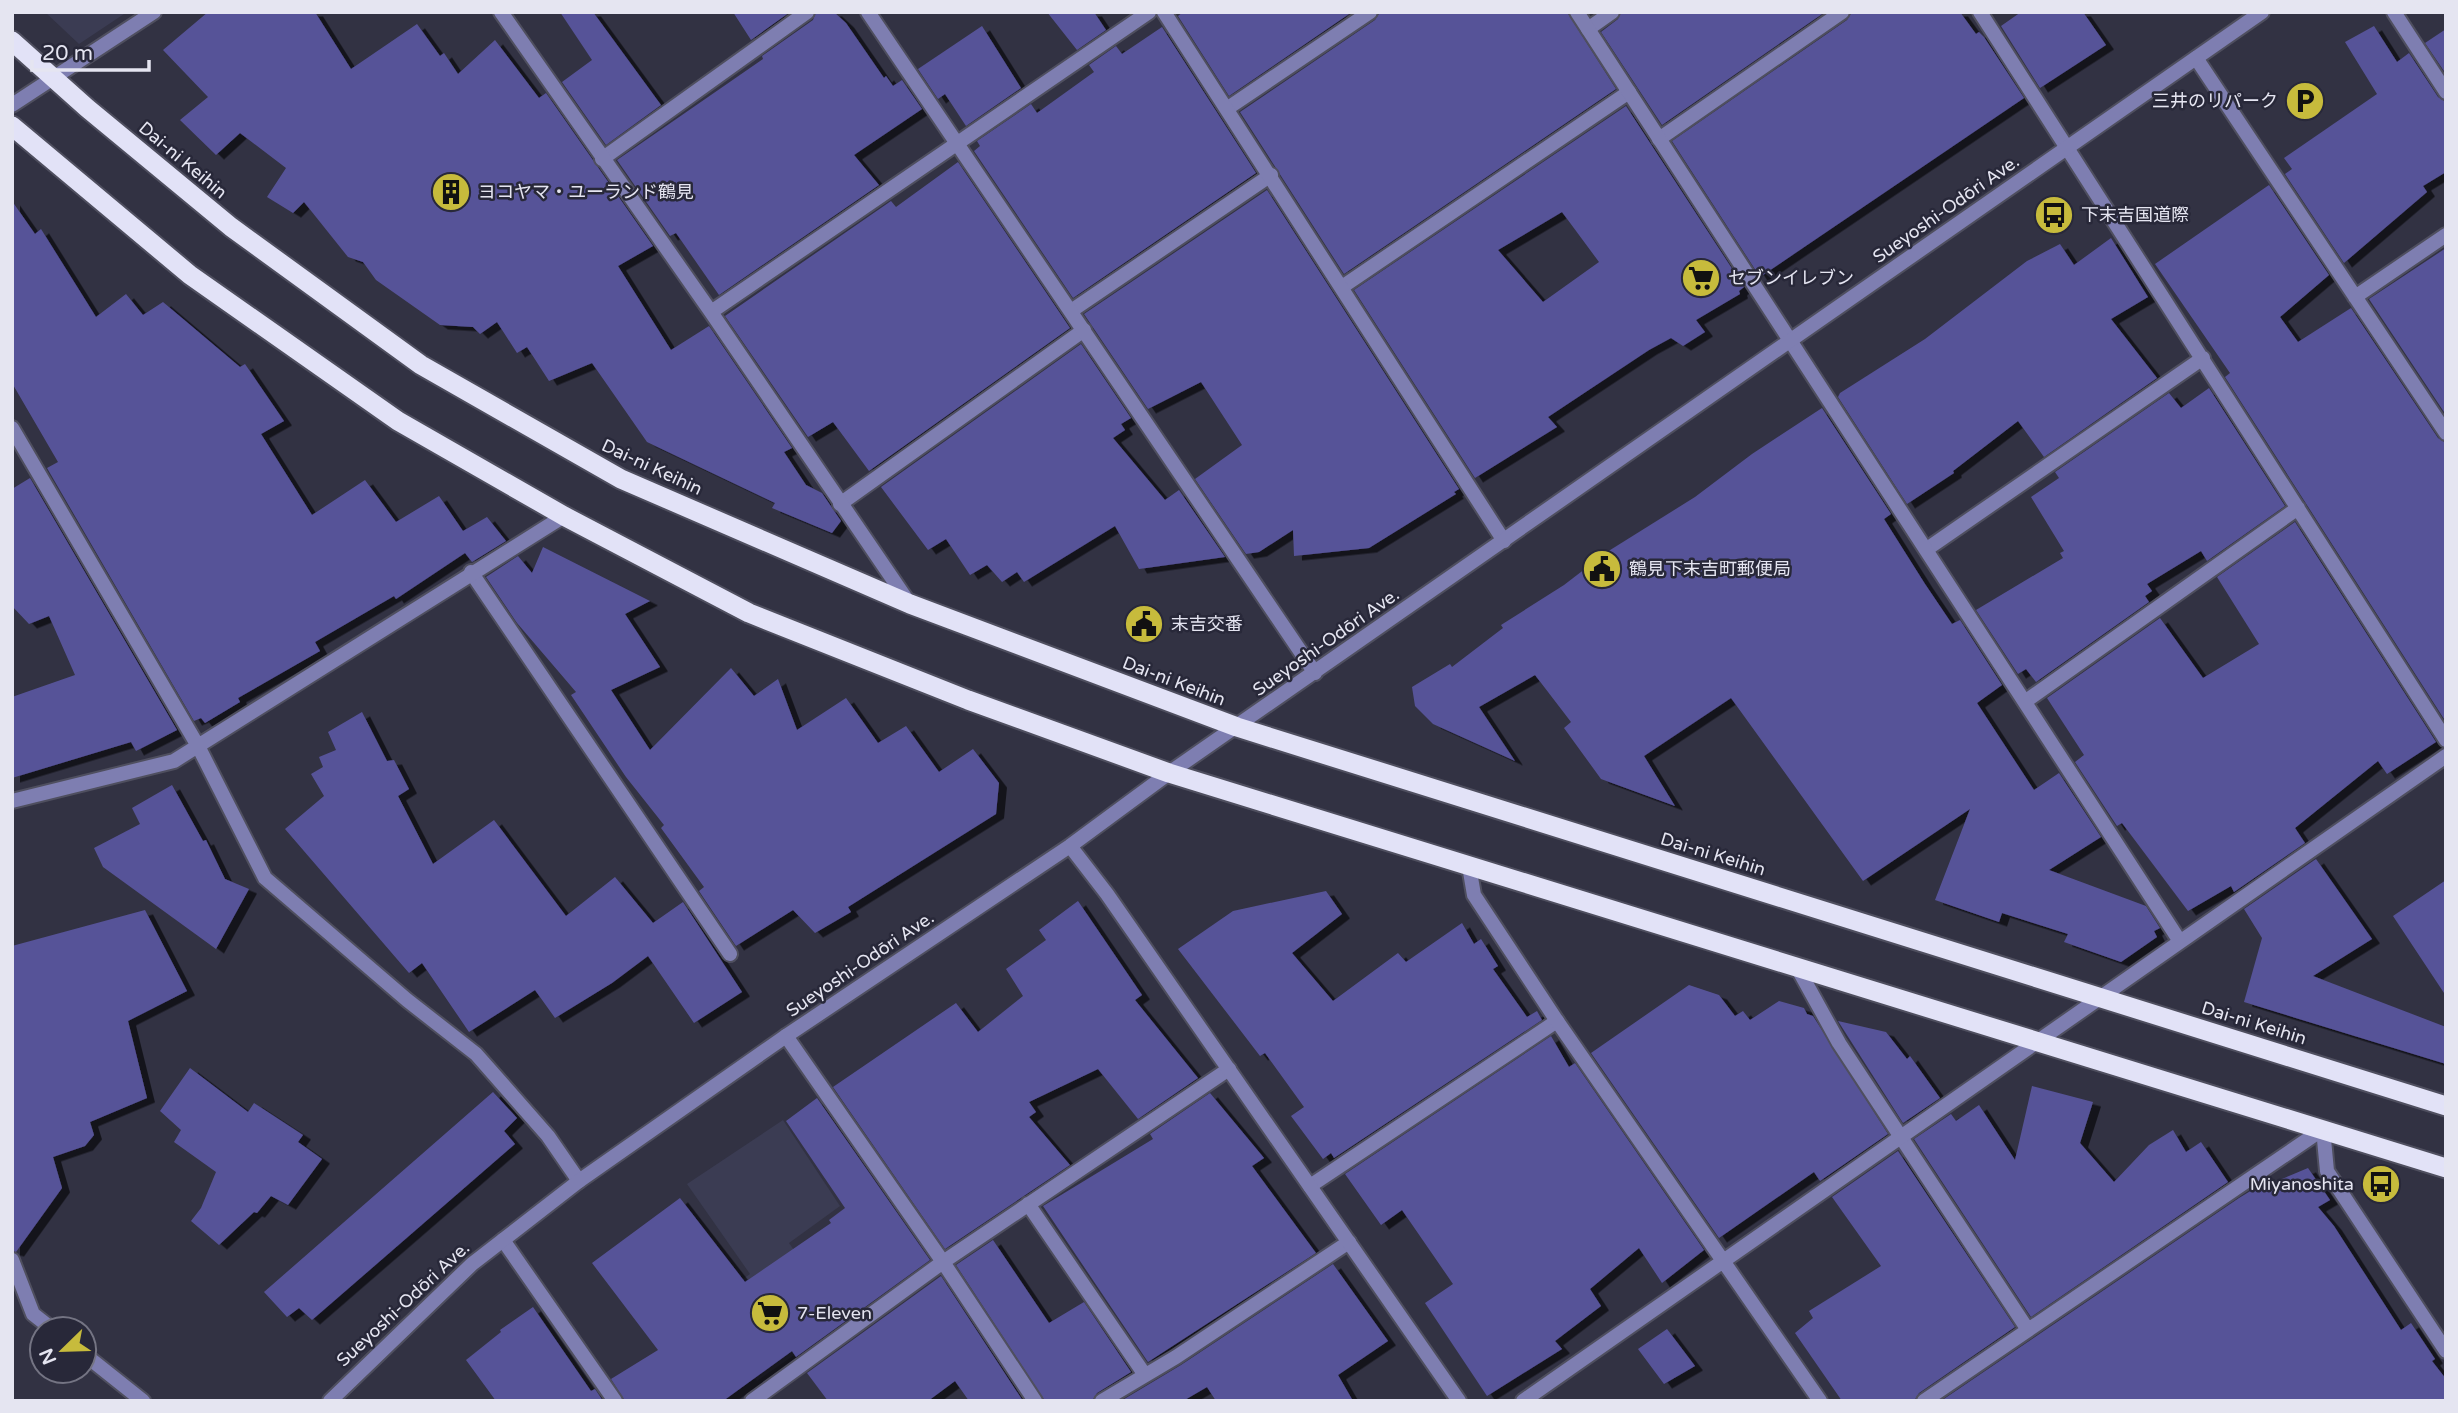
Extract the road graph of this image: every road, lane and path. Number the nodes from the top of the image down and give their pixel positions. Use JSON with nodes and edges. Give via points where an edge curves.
{"nodes":[{"id":1,"x":154,"y":12,"type":"edge"},
{"id":2,"x":501,"y":12,"type":"edge"},
{"id":3,"x":807,"y":12,"type":"edge"},
{"id":4,"x":868,"y":12,"type":"edge"},
{"id":5,"x":1149,"y":12,"type":"edge"},
{"id":6,"x":1164,"y":12,"type":"edge"},
{"id":7,"x":1370,"y":12,"type":"edge"},
{"id":8,"x":1577,"y":12,"type":"edge"},
{"id":9,"x":1612,"y":12,"type":"edge"},
{"id":10,"x":1842,"y":12,"type":"edge"},
{"id":11,"x":1980,"y":12,"type":"edge"},
{"id":12,"x":2262,"y":12,"type":"edge"},
{"id":13,"x":2394,"y":12,"type":"edge"},
{"id":14,"x":1588,"y":29,"type":"junction"},
{"id":15,"x":12,"y":41,"type":"edge"},
{"id":16,"x":2196,"y":58,"type":"junction"},
{"id":17,"x":54,"y":80,"type":"junction"},
{"id":18,"x":1629,"y":92,"type":"junction"},
{"id":19,"x":2446,"y":92,"type":"edge"},
{"id":20,"x":12,"y":105,"type":"edge"},
{"id":21,"x":1228,"y":108,"type":"junction"},
{"id":22,"x":12,"y":126,"type":"edge"},
{"id":23,"x":1659,"y":139,"type":"junction"},
{"id":24,"x":958,"y":143,"type":"junction"},
{"id":25,"x":2068,"y":147,"type":"junction"},
{"id":26,"x":602,"y":159,"type":"junction"},
{"id":27,"x":1271,"y":175,"type":"junction"},
{"id":28,"x":2446,"y":235,"type":"edge"},
{"id":29,"x":1342,"y":287,"type":"junction"},
{"id":30,"x":2355,"y":297,"type":"junction"},
{"id":31,"x":1071,"y":311,"type":"junction"},
{"id":32,"x":712,"y":312,"type":"junction"},
{"id":33,"x":1084,"y":330,"type":"junction"},
{"id":34,"x":1791,"y":341,"type":"junction"},
{"id":35,"x":2203,"y":358,"type":"junction"},
{"id":36,"x":12,"y":428,"type":"edge"},
{"id":37,"x":2446,"y":433,"type":"edge"},
{"id":38,"x":840,"y":504,"type":"junction"},
{"id":39,"x":2298,"y":508,"type":"junction"},
{"id":40,"x":564,"y":516,"type":"junction"},
{"id":41,"x":1504,"y":541,"type":"junction"},
{"id":42,"x":1927,"y":549,"type":"junction"},
{"id":43,"x":471,"y":572,"type":"junction"},
{"id":44,"x":910,"y":604,"type":"junction"},
{"id":45,"x":1315,"y":673,"type":"junction"},
{"id":46,"x":2026,"y":701,"type":"junction"},
{"id":47,"x":1237,"y":727,"type":"junction"},
{"id":48,"x":2446,"y":740,"type":"edge"},
{"id":49,"x":198,"y":746,"type":"junction"},
{"id":50,"x":2446,"y":755,"type":"edge"},
{"id":51,"x":1169,"y":773,"type":"junction"},
{"id":52,"x":12,"y":801,"type":"edge"},
{"id":53,"x":1070,"y":846,"type":"junction"},
{"id":54,"x":1469,"y":866,"type":"junction"},
{"id":55,"x":2179,"y":940,"type":"junction"},
{"id":56,"x":730,"y":954,"type":"dead end"},
{"id":57,"x":1797,"y":967,"type":"junction"},
{"id":58,"x":2103,"y":998,"type":"junction"},
{"id":59,"x":1557,"y":1021,"type":"junction"},
{"id":60,"x":786,"y":1036,"type":"junction"},
{"id":61,"x":2038,"y":1043,"type":"junction"},
{"id":62,"x":1229,"y":1069,"type":"junction"},
{"id":63,"x":2446,"y":1106,"type":"edge"},
{"id":64,"x":2323,"y":1129,"type":"junction"},
{"id":65,"x":1902,"y":1136,"type":"junction"},
{"id":66,"x":2446,"y":1168,"type":"edge"},
{"id":67,"x":579,"y":1181,"type":"junction"},
{"id":68,"x":1310,"y":1186,"type":"junction"},
{"id":69,"x":1028,"y":1204,"type":"junction"},
{"id":70,"x":503,"y":1240,"type":"junction"},
{"id":71,"x":1349,"y":1242,"type":"junction"},
{"id":72,"x":1721,"y":1260,"type":"junction"},
{"id":73,"x":12,"y":1261,"type":"edge"},
{"id":74,"x":943,"y":1262,"type":"junction"},
{"id":75,"x":34,"y":1315,"type":"edge"},
{"id":76,"x":2028,"y":1330,"type":"junction"},
{"id":77,"x":2446,"y":1351,"type":"edge"},
{"id":78,"x":98,"y":1365,"type":"edge"},
{"id":79,"x":1144,"y":1375,"type":"junction"},
{"id":80,"x":143,"y":1401,"type":"edge"},
{"id":81,"x":330,"y":1401,"type":"edge"},
{"id":82,"x":615,"y":1401,"type":"edge"},
{"id":83,"x":752,"y":1401,"type":"edge"},
{"id":84,"x":1035,"y":1401,"type":"edge"},
{"id":85,"x":1102,"y":1401,"type":"edge"},
{"id":86,"x":1459,"y":1401,"type":"edge"},
{"id":87,"x":1523,"y":1401,"type":"edge"},
{"id":88,"x":1820,"y":1401,"type":"edge"},
{"id":89,"x":1924,"y":1401,"type":"edge"}],
"edges":[{"from":1,"to":17,"type":"street"},
{"from":2,"to":26,"type":"street"},
{"from":3,"to":26,"type":"street"},
{"from":4,"to":24,"type":"street"},
{"from":5,"to":24,"type":"street"},
{"from":6,"to":21,"type":"street"},
{"from":7,"to":21,"type":"street"},
{"from":8,"to":14,"type":"street"},
{"from":9,"to":14,"type":"street"},
{"from":10,"to":23,"type":"street"},
{"from":11,"to":25,"type":"street"},
{"from":12,"to":16,"type":"street","name":"Sueyoshi-Odōri Ave."},
{"from":13,"to":19,"type":"street"},
{"from":14,"to":18,"type":"street"},
{"from":15,"to":17,"type":"highway","name":"Dai-ni Keihin"},
{"from":16,"to":25,"type":"street","name":"Sueyoshi-Odōri Ave."},
{"from":16,"to":30,"type":"street"},
{"from":17,"to":20,"type":"street"},
{"from":17,"to":44,"type":"highway","name":"Dai-ni Keihin","via":[[231,227],[421,365],[621,479]]},
{"from":18,"to":23,"type":"street"},
{"from":18,"to":29,"type":"street"},
{"from":21,"to":27,"type":"street"},
{"from":22,"to":40,"type":"highway","via":[[190,275],[398,421]]},
{"from":23,"to":34,"type":"street"},
{"from":24,"to":31,"type":"street"},
{"from":24,"to":32,"type":"street"},
{"from":25,"to":34,"type":"street","name":"Sueyoshi-Odōri Ave."},
{"from":25,"to":35,"type":"street"},
{"from":26,"to":32,"type":"street"},
{"from":27,"to":29,"type":"street"},
{"from":27,"to":31,"type":"street"},
{"from":28,"to":30,"type":"street"},
{"from":29,"to":41,"type":"street"},
{"from":30,"to":37,"type":"street"},
{"from":31,"to":33,"type":"street"},
{"from":32,"to":38,"type":"street"},
{"from":33,"to":38,"type":"street"},
{"from":33,"to":45,"type":"street"},
{"from":34,"to":41,"type":"street","name":"Sueyoshi-Odōri Ave."},
{"from":34,"to":42,"type":"street"},
{"from":35,"to":39,"type":"street"},
{"from":35,"to":42,"type":"street"},
{"from":36,"to":49,"type":"street"},
{"from":38,"to":44,"type":"street"},
{"from":39,"to":46,"type":"street"},
{"from":39,"to":48,"type":"street"},
{"from":40,"to":43,"type":"street"},
{"from":40,"to":51,"type":"highway","via":[[749,613]]},
{"from":41,"to":45,"type":"street","name":"Sueyoshi-Odōri Ave."},
{"from":42,"to":46,"type":"street"},
{"from":43,"to":49,"type":"street"},
{"from":43,"to":56,"type":"street"},
{"from":44,"to":47,"type":"highway","name":"Dai-ni Keihin"},
{"from":45,"to":47,"type":"street","name":"Sueyoshi-Odōri Ave."},
{"from":46,"to":55,"type":"street"},
{"from":47,"to":51,"type":"street","name":"Sueyoshi-Odōri Ave."},
{"from":47,"to":58,"type":"highway","name":"Dai-ni Keihin"},
{"from":49,"to":52,"type":"street","via":[[174,761]]},
{"from":49,"to":67,"type":"street","via":[[265,878],[476,1054],[548,1136]]},
{"from":50,"to":55,"type":"street"},
{"from":51,"to":53,"type":"street","name":"Sueyoshi-Odōri Ave."},
{"from":51,"to":54,"type":"highway"},
{"from":53,"to":60,"type":"street","name":"Sueyoshi-Odōri Ave."},
{"from":53,"to":62,"type":"street"},
{"from":54,"to":57,"type":"highway"},
{"from":54,"to":59,"type":"street","via":[[1474,895]]},
{"from":55,"to":58,"type":"street"},
{"from":57,"to":61,"type":"highway"},
{"from":57,"to":65,"type":"street","via":[[1839,1043]]},
{"from":58,"to":61,"type":"street"},
{"from":58,"to":63,"type":"highway","name":"Dai-ni Keihin"},
{"from":59,"to":68,"type":"street"},
{"from":59,"to":72,"type":"street"},
{"from":60,"to":67,"type":"street","name":"Sueyoshi-Odōri Ave."},
{"from":60,"to":74,"type":"street"},
{"from":61,"to":64,"type":"highway"},
{"from":61,"to":65,"type":"street"},
{"from":62,"to":68,"type":"street"},
{"from":62,"to":69,"type":"street"},
{"from":64,"to":66,"type":"highway"},
{"from":64,"to":76,"type":"street"},
{"from":64,"to":77,"type":"street","via":[[2327,1171]]},
{"from":65,"to":72,"type":"street"},
{"from":65,"to":76,"type":"street"},
{"from":67,"to":70,"type":"street","name":"Sueyoshi-Odōri Ave."},
{"from":68,"to":71,"type":"street"},
{"from":69,"to":74,"type":"street"},
{"from":69,"to":79,"type":"street"},
{"from":70,"to":81,"type":"street","name":"Sueyoshi-Odōri Ave.","via":[[472,1264]]},
{"from":70,"to":82,"type":"street"},
{"from":71,"to":79,"type":"street"},
{"from":71,"to":86,"type":"street"},
{"from":72,"to":87,"type":"street"},
{"from":72,"to":88,"type":"street"},
{"from":73,"to":75,"type":"street"},
{"from":74,"to":83,"type":"street"},
{"from":74,"to":84,"type":"street"},
{"from":76,"to":89,"type":"street"},
{"from":78,"to":80,"type":"street"},
{"from":79,"to":85,"type":"street"}]}
